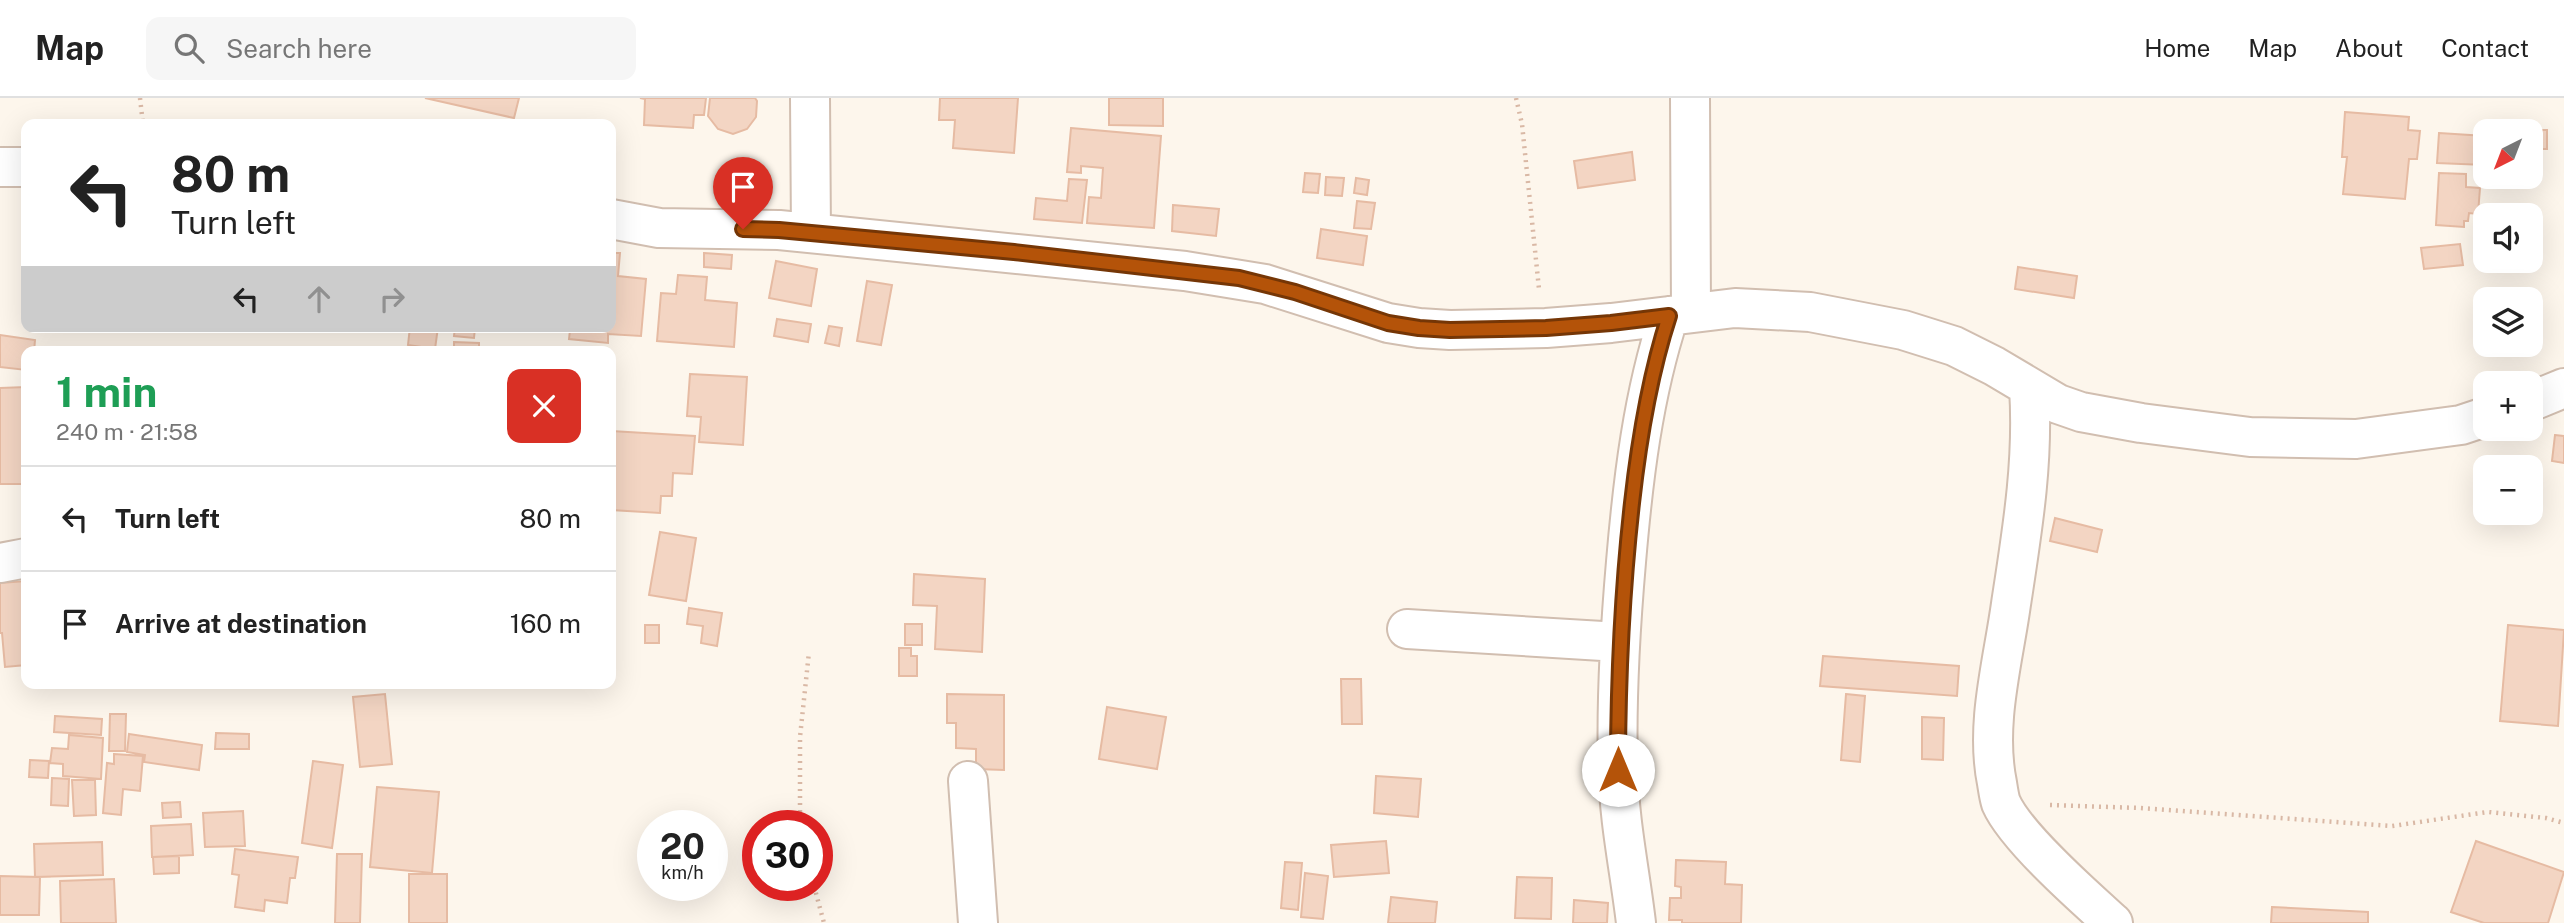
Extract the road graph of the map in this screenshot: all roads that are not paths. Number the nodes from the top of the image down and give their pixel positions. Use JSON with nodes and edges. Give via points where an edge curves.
{"nodes":[{"id":1,"x":810,"y":98,"type":"edge"},
{"id":2,"x":1690,"y":98,"type":"edge"},
{"id":3,"x":0,"y":167,"type":"edge"},
{"id":4,"x":21,"y":167,"type":"edge"},
{"id":5,"x":616,"y":220,"type":"edge"},
{"id":6,"x":811,"y":233,"type":"junction"},
{"id":7,"x":1680,"y":314,"type":"junction"},
{"id":8,"x":2029,"y":388,"type":"junction"},
{"id":9,"x":2564,"y":388,"type":"edge"},
{"id":10,"x":2543,"y":397,"type":"edge"},
{"id":11,"x":2473,"y":421,"type":"edge"},
{"id":12,"x":21,"y":559,"type":"edge"},
{"id":13,"x":0,"y":563,"type":"edge"},
{"id":14,"x":1407,"y":629,"type":"dead end"},
{"id":15,"x":1619,"y":642,"type":"junction"},
{"id":16,"x":968,"y":781,"type":"dead end"},
{"id":17,"x":978,"y":923,"type":"edge"},
{"id":18,"x":1636,"y":923,"type":"edge"},
{"id":19,"x":2113,"y":923,"type":"edge"}],
"edges":[{"from":1,"to":6,"type":"street"},
{"from":2,"to":7,"type":"street"},
{"from":3,"to":4,"type":"street"},
{"from":5,"to":6,"type":"street","via":[[659,228]]},
{"from":6,"to":7,"type":"street","via":[[1239,278],[1419,328],[1546,328]]},
{"from":7,"to":8,"type":"street","via":[[1735,308],[1810,312],[1903,330],[1954,346]]},
{"from":7,"to":15,"type":"street","via":[[1654,364],[1629,532]]},
{"from":8,"to":11,"type":"street","via":[[2081,412],[2250,437],[2356,439]]},
{"from":8,"to":19,"type":"street","via":[[2032,433],[2025,510],[1995,704],[1993,762],[2001,803],[2016,825]]},
{"from":9,"to":10,"type":"street"},
{"from":12,"to":13,"type":"street"},
{"from":14,"to":15,"type":"street"},
{"from":15,"to":18,"type":"street","via":[[1618,770]]},
{"from":16,"to":17,"type":"street"}]}
